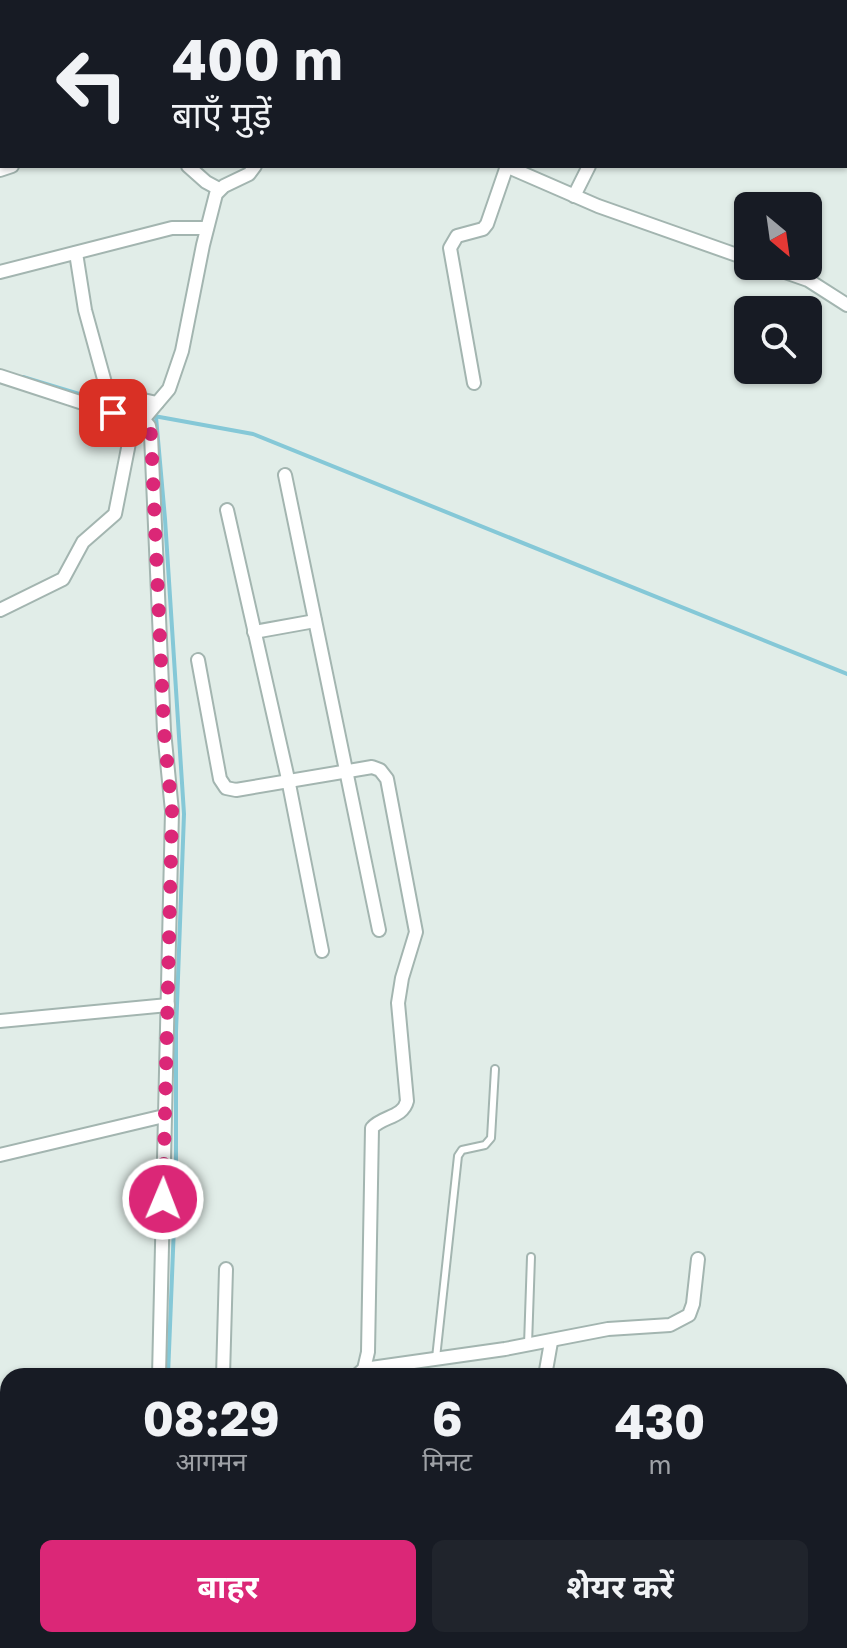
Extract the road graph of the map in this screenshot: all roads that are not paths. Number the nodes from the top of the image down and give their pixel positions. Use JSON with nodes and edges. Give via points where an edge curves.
{"nodes":[{"id":1,"x":190,"y":168,"type":"edge"},
{"id":2,"x":253,"y":168,"type":"edge"},
{"id":3,"x":505,"y":168,"type":"edge"},
{"id":4,"x":510,"y":168,"type":"edge"},
{"id":5,"x":540,"y":168,"type":"edge"},
{"id":6,"x":588,"y":168,"type":"edge"},
{"id":7,"x":533,"y":178,"type":"junction"},
{"id":8,"x":219,"y":189,"type":"junction"},
{"id":9,"x":574,"y":196,"type":"junction"},
{"id":10,"x":207,"y":228,"type":"junction"},
{"id":11,"x":76,"y":253,"type":"junction"},
{"id":12,"x":734,"y":254,"type":"edge"},
{"id":13,"x":0,"y":272,"type":"edge"},
{"id":14,"x":808,"y":280,"type":"edge"},
{"id":15,"x":847,"y":305,"type":"edge"},
{"id":16,"x":0,"y":376,"type":"edge"},
{"id":17,"x":474,"y":383,"type":"dead end"},
{"id":18,"x":147,"y":414,"type":"junction"},
{"id":19,"x":285,"y":475,"type":"dead end"},
{"id":20,"x":227,"y":510,"type":"dead end"},
{"id":21,"x":0,"y":610,"type":"edge"},
{"id":22,"x":315,"y":621,"type":"junction"},
{"id":23,"x":254,"y":632,"type":"junction"},
{"id":24,"x":198,"y":660,"type":"dead end"},
{"id":25,"x":346,"y":770,"type":"junction"},
{"id":26,"x":288,"y":779,"type":"junction"},
{"id":27,"x":379,"y":930,"type":"dead end"},
{"id":28,"x":322,"y":951,"type":"dead end"},
{"id":29,"x":168,"y":1005,"type":"junction"},
{"id":30,"x":0,"y":1021,"type":"edge"},
{"id":31,"x":495,"y":1069,"type":"dead end"},
{"id":32,"x":164,"y":1116,"type":"junction"},
{"id":33,"x":0,"y":1155,"type":"edge"},
{"id":34,"x":531,"y":1257,"type":"dead end"},
{"id":35,"x":698,"y":1259,"type":"dead end"},
{"id":36,"x":226,"y":1269,"type":"dead end"},
{"id":37,"x":551,"y":1342,"type":"junction"},
{"id":38,"x":528,"y":1345,"type":"junction"},
{"id":39,"x":436,"y":1359,"type":"junction"},
{"id":40,"x":159,"y":1368,"type":"edge"},
{"id":41,"x":223,"y":1368,"type":"edge"},
{"id":42,"x":362,"y":1368,"type":"edge"},
{"id":43,"x":387,"y":1368,"type":"edge"},
{"id":44,"x":546,"y":1368,"type":"edge"}],
"edges":[{"from":1,"to":8,"type":"street"},
{"from":2,"to":8,"type":"street"},
{"from":3,"to":17,"type":"street","via":[[487,224],[457,236],[450,248]]},
{"from":4,"to":7,"type":"street"},
{"from":5,"to":7,"type":"street"},
{"from":6,"to":9,"type":"street"},
{"from":7,"to":9,"type":"street"},
{"from":8,"to":10,"type":"street"},
{"from":9,"to":12,"type":"street"},
{"from":10,"to":11,"type":"street","via":[[172,228]]},
{"from":10,"to":18,"type":"street","via":[[182,351],[169,389]]},
{"from":11,"to":13,"type":"street"},
{"from":11,"to":18,"type":"street","via":[[107,390]]},
{"from":14,"to":15,"type":"street"},
{"from":16,"to":18,"type":"street"},
{"from":18,"to":21,"type":"street","via":[[129,443],[113,518],[83,542],[63,579]]},
{"from":18,"to":29,"type":"street","via":[[172,811]]},
{"from":19,"to":22,"type":"street"},
{"from":20,"to":23,"type":"street"},
{"from":22,"to":23,"type":"street"},
{"from":22,"to":25,"type":"street"},
{"from":23,"to":26,"type":"street"},
{"from":24,"to":26,"type":"street","via":[[223,785],[236,790]]},
{"from":25,"to":26,"type":"street"},
{"from":25,"to":27,"type":"street"},
{"from":25,"to":42,"type":"street","via":[[372,767],[387,779],[416,932],[398,1003],[406,1107],[374,1125],[371,1134],[368,1352]]},
{"from":26,"to":28,"type":"street"},
{"from":29,"to":30,"type":"street"},
{"from":29,"to":32,"type":"street"},
{"from":31,"to":39,"type":"lane","via":[[491,1138],[458,1156]]},
{"from":32,"to":33,"type":"street"},
{"from":32,"to":40,"type":"street"},
{"from":34,"to":38,"type":"lane"},
{"from":35,"to":37,"type":"street","via":[[693,1304],[684,1319]]},
{"from":36,"to":41,"type":"street"},
{"from":37,"to":38,"type":"street"},
{"from":37,"to":44,"type":"street"},
{"from":38,"to":39,"type":"street"},
{"from":39,"to":43,"type":"street"}]}
